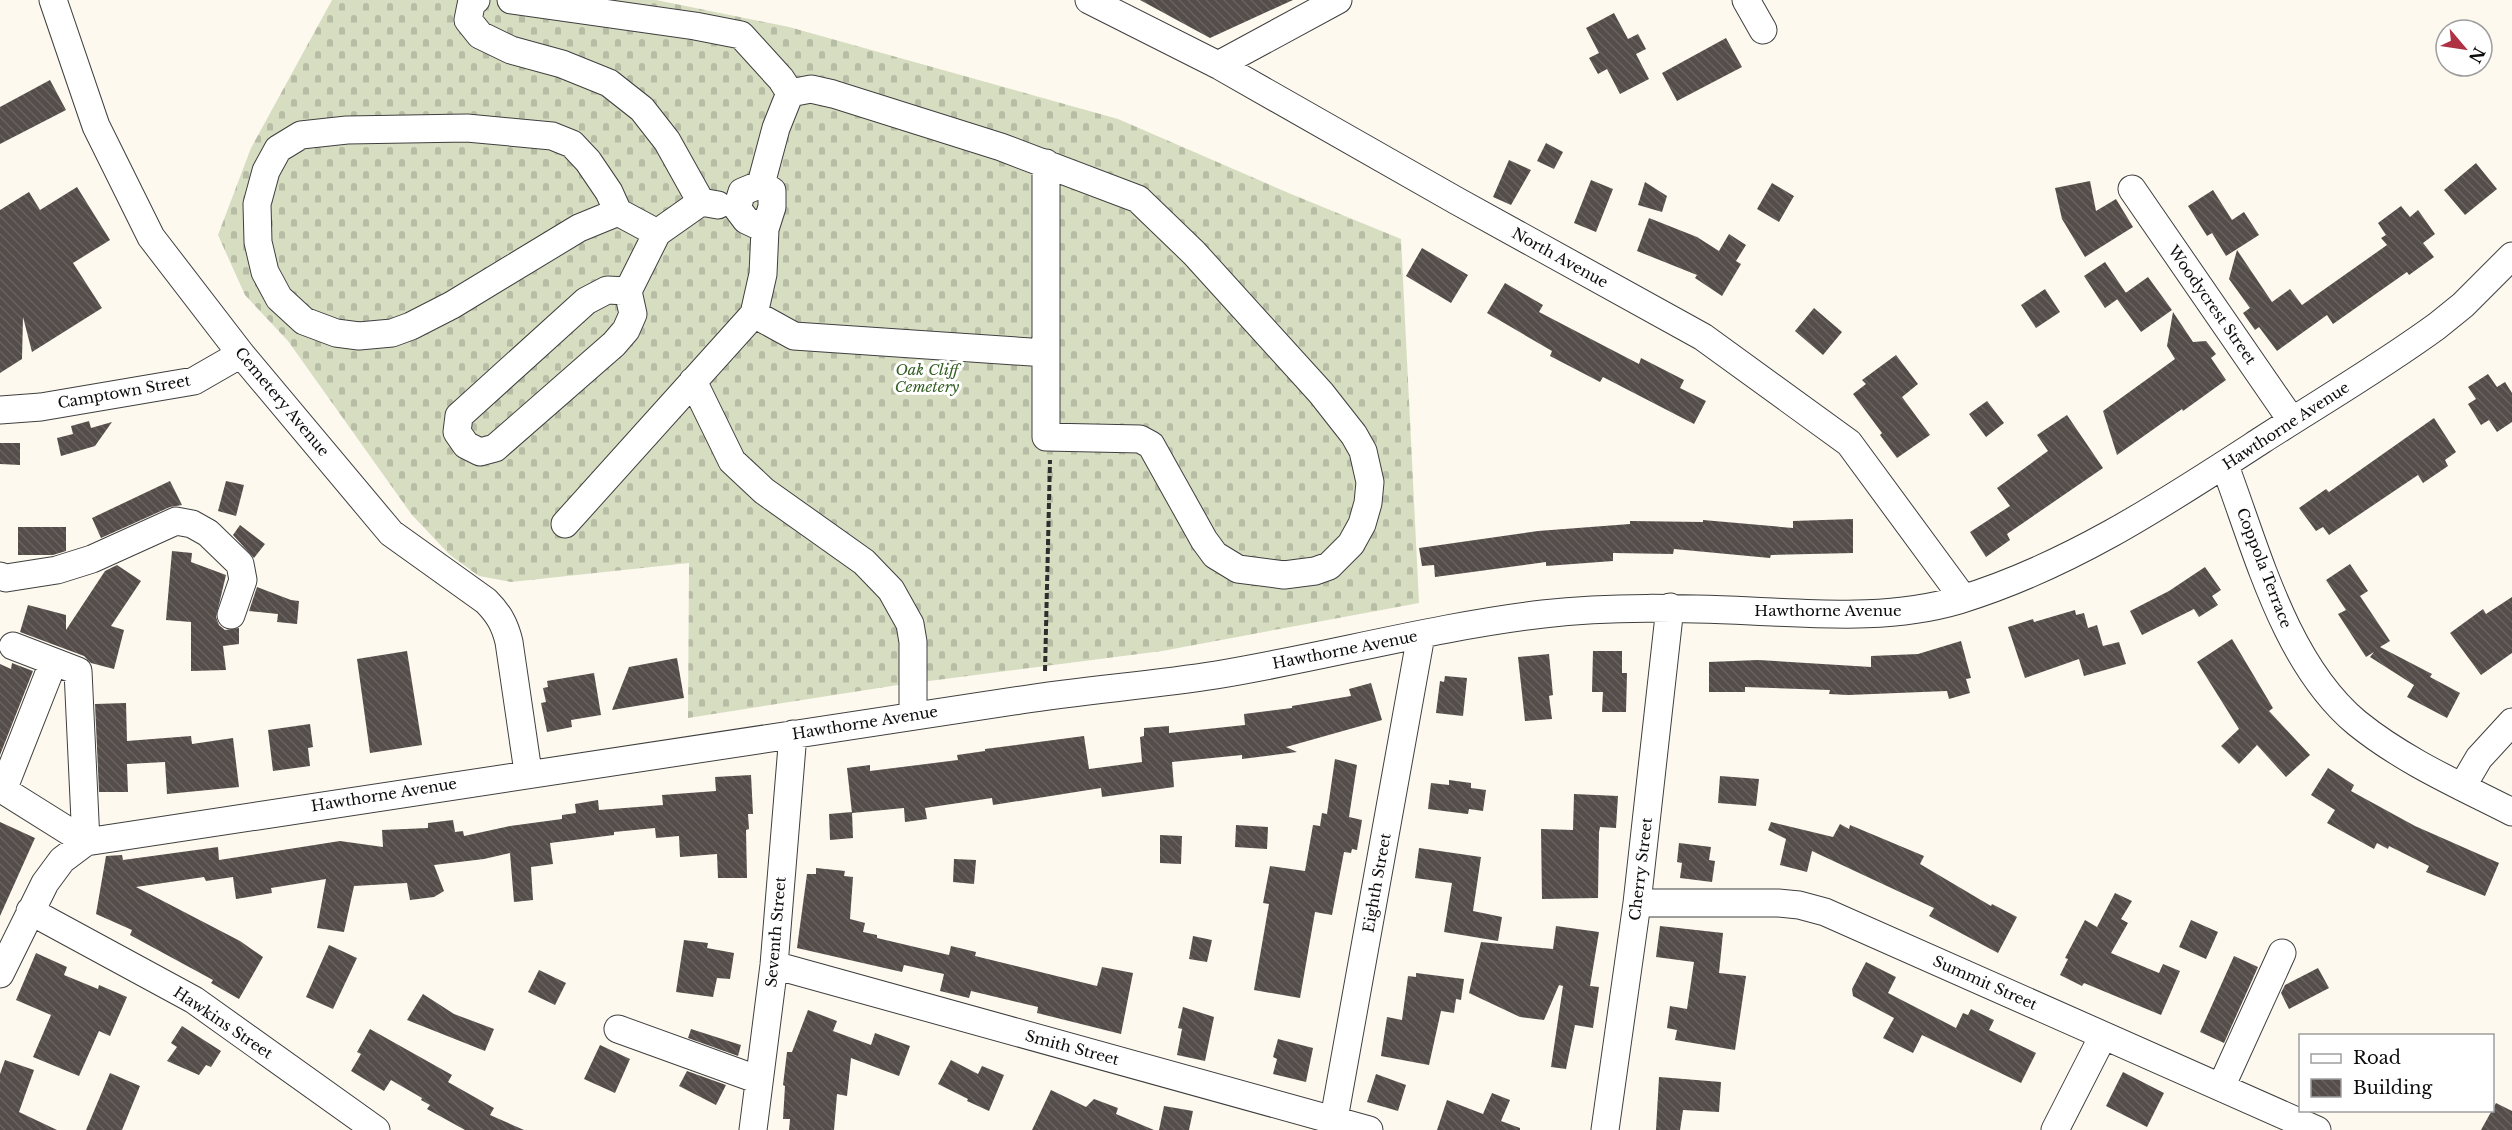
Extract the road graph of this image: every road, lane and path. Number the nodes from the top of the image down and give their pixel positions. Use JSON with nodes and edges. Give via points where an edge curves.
{"nodes":[{"id":1,"x":53,"y":0,"type":"edge"},
{"id":2,"x":476,"y":0,"type":"edge"},
{"id":3,"x":511,"y":0,"type":"edge"},
{"id":4,"x":1089,"y":0,"type":"edge"},
{"id":5,"x":1338,"y":0,"type":"edge"},
{"id":6,"x":1746,"y":0,"type":"edge"},
{"id":7,"x":1763,"y":30,"type":"dead end"},
{"id":8,"x":1218,"y":65,"type":"junction"},
{"id":9,"x":790,"y":93,"type":"junction"},
{"id":10,"x":1046,"y":163,"type":"junction"},
{"id":11,"x":761,"y":184,"type":"junction"},
{"id":12,"x":2132,"y":189,"type":"dead end"},
{"id":13,"x":701,"y":202,"type":"junction"},
{"id":14,"x":737,"y":208,"type":"junction"},
{"id":15,"x":618,"y":212,"type":"junction"},
{"id":16,"x":765,"y":229,"type":"junction"},
{"id":17,"x":657,"y":233,"type":"junction"},
{"id":18,"x":2512,"y":256,"type":"edge"},
{"id":19,"x":628,"y":291,"type":"junction"},
{"id":20,"x":754,"y":314,"type":"junction"},
{"id":21,"x":1046,"y":353,"type":"junction"},
{"id":22,"x":241,"y":354,"type":"junction"},
{"id":23,"x":693,"y":381,"type":"junction"},
{"id":24,"x":0,"y":410,"type":"edge"},
{"id":25,"x":2292,"y":421,"type":"junction"},
{"id":26,"x":1050,"y":437,"type":"junction"},
{"id":27,"x":2225,"y":466,"type":"junction"},
{"id":28,"x":565,"y":524,"type":"dead end"},
{"id":29,"x":2,"y":582,"type":"edge"},
{"id":30,"x":1963,"y":598,"type":"junction"},
{"id":31,"x":1670,"y":607,"type":"junction"},
{"id":32,"x":231,"y":615,"type":"dead end"},
{"id":33,"x":1421,"y":635,"type":"junction"},
{"id":34,"x":13,"y":646,"type":"dead end"},
{"id":35,"x":65,"y":667,"type":"junction"},
{"id":36,"x":1045,"y":696,"type":"junction"},
{"id":37,"x":913,"y":716,"type":"junction"},
{"id":38,"x":2512,"y":722,"type":"edge"},
{"id":39,"x":793,"y":734,"type":"junction"},
{"id":40,"x":528,"y":772,"type":"junction"},
{"id":41,"x":2462,"y":787,"type":"junction"},
{"id":42,"x":2512,"y":812,"type":"edge"},
{"id":43,"x":86,"y":842,"type":"junction"},
{"id":44,"x":1637,"y":903,"type":"junction"},
{"id":45,"x":30,"y":911,"type":"junction"},
{"id":46,"x":2282,"y":952,"type":"dead end"},
{"id":47,"x":774,"y":965,"type":"junction"},
{"id":48,"x":0,"y":974,"type":"edge"},
{"id":49,"x":618,"y":1029,"type":"dead end"},
{"id":50,"x":2103,"y":1036,"type":"junction"},
{"id":51,"x":759,"y":1080,"type":"junction"},
{"id":52,"x":2221,"y":1088,"type":"junction"},
{"id":53,"x":1333,"y":1125,"type":"edge"},
{"id":54,"x":376,"y":1130,"type":"edge"},
{"id":55,"x":753,"y":1130,"type":"edge"},
{"id":56,"x":1369,"y":1130,"type":"edge"},
{"id":57,"x":1605,"y":1130,"type":"edge"},
{"id":58,"x":2055,"y":1130,"type":"edge"},
{"id":59,"x":2317,"y":1130,"type":"edge"}],
"edges":[{"from":1,"to":22,"type":"street","name":"Cemetery Avenue","via":[[96,126],[151,237]]},
{"from":2,"to":13,"type":"street","via":[[472,0],[468,20],[480,35],[511,50],[562,64],[609,83],[642,109],[667,141]]},
{"from":3,"to":9,"type":"street","via":[[741,35]]},
{"from":4,"to":8,"type":"street","name":"North Avenue"},
{"from":5,"to":8,"type":"street"},
{"from":6,"to":7,"type":"street"},
{"from":8,"to":30,"type":"street","name":"North Avenue","via":[[1703,337],[1849,443]]},
{"from":9,"to":10,"type":"street","via":[[811,89],[833,94]]},
{"from":9,"to":11,"type":"street"},
{"from":10,"to":21,"type":"street"},
{"from":10,"to":26,"type":"street","via":[[1138,199],[1194,253],[1354,435],[1367,467],[1368,503],[1352,544],[1329,566],[1284,575],[1245,571],[1215,555],[1151,445],[1140,439]]},
{"from":11,"to":14,"type":"street","via":[[742,192]]},
{"from":11,"to":16,"type":"street","via":[[772,191]]},
{"from":12,"to":25,"type":"street","name":"Woodycrest Street"},
{"from":13,"to":14,"type":"street"},
{"from":13,"to":17,"type":"street"},
{"from":14,"to":16,"type":"street","via":[[746,220]]},
{"from":15,"to":15,"type":"street","via":[[604,184],[572,144],[552,136],[467,128],[346,130],[301,135],[278,149],[256,204],[258,242],[265,272],[279,298],[303,321],[336,333],[359,336],[392,333],[411,326],[579,228]]},
{"from":15,"to":17,"type":"street"},
{"from":16,"to":20,"type":"street","via":[[763,274]]},
{"from":17,"to":19,"type":"street"},
{"from":18,"to":25,"type":"street","name":"Hawthorne Avenue","via":[[2437,326]]},
{"from":19,"to":19,"type":"street","via":[[633,314],[614,344],[495,448],[480,452],[466,445],[457,432],[459,416],[586,301],[608,290]]},
{"from":20,"to":21,"type":"street","via":[[794,336]]},
{"from":20,"to":23,"type":"street"},
{"from":21,"to":26,"type":"street","via":[[1046,437]]},
{"from":22,"to":24,"type":"street","name":"Camptown Street","via":[[194,381],[41,407]]},
{"from":22,"to":40,"type":"street","name":"Cemetery Avenue","via":[[391,533],[497,612],[509,642]]},
{"from":23,"to":28,"type":"street"},
{"from":23,"to":37,"type":"street","via":[[732,462],[764,491],[864,562],[891,590],[910,624]]},
{"from":25,"to":27,"type":"street","name":"Hawthorne Avenue"},
{"from":26,"to":36,"type":"path"},
{"from":27,"to":30,"type":"street","name":"Hawthorne Avenue","via":[[2083,550]]},
{"from":27,"to":41,"type":"street","name":"Coppola Terrace","via":[[2283,623],[2318,682],[2375,736],[2403,756]]},
{"from":29,"to":32,"type":"street","via":[[92,558],[176,521],[208,533],[240,564],[243,580]]},
{"from":30,"to":31,"type":"street","name":"Hawthorne Avenue","via":[[1897,613],[1814,614]]},
{"from":31,"to":33,"type":"street","name":"Hawthorne Avenue","via":[[1540,614]]},
{"from":31,"to":44,"type":"street","name":"Cherry Street"},
{"from":33,"to":36,"type":"street","name":"Hawthorne Avenue","via":[[1214,675]]},
{"from":33,"to":53,"type":"street","name":"Eighth Street"},
{"from":34,"to":35,"type":"street"},
{"from":35,"to":43,"type":"street"},
{"from":35,"to":43,"type":"street","via":[[3,790]]},
{"from":36,"to":37,"type":"street","name":"Hawthorne Avenue"},
{"from":37,"to":39,"type":"street","name":"Hawthorne Avenue"},
{"from":38,"to":41,"type":"street","via":[[2479,758]]},
{"from":39,"to":40,"type":"street","name":"Hawthorne Avenue"},
{"from":39,"to":47,"type":"street","name":"Seventh Street"},
{"from":40,"to":43,"type":"street","name":"Hawthorne Avenue"},
{"from":41,"to":42,"type":"street","name":"Coppola Terrace"},
{"from":43,"to":45,"type":"street","via":[[62,860]]},
{"from":44,"to":50,"type":"street","name":"Summit Street","via":[[1778,903],[1825,912]]},
{"from":44,"to":57,"type":"street","name":"Cherry Street"},
{"from":45,"to":48,"type":"street"},
{"from":45,"to":54,"type":"street","name":"Hawkins Street","via":[[194,1000]]},
{"from":46,"to":52,"type":"street"},
{"from":47,"to":51,"type":"street","name":"Seventh Street"},
{"from":47,"to":53,"type":"street","name":"Smith Street"},
{"from":49,"to":51,"type":"street"},
{"from":50,"to":52,"type":"street","name":"Summit Street"},
{"from":50,"to":58,"type":"street"},
{"from":51,"to":55,"type":"street","name":"Seventh Street"},
{"from":52,"to":59,"type":"street","name":"Summit Street"},
{"from":53,"to":56,"type":"street","name":"Smith Street"}]}
